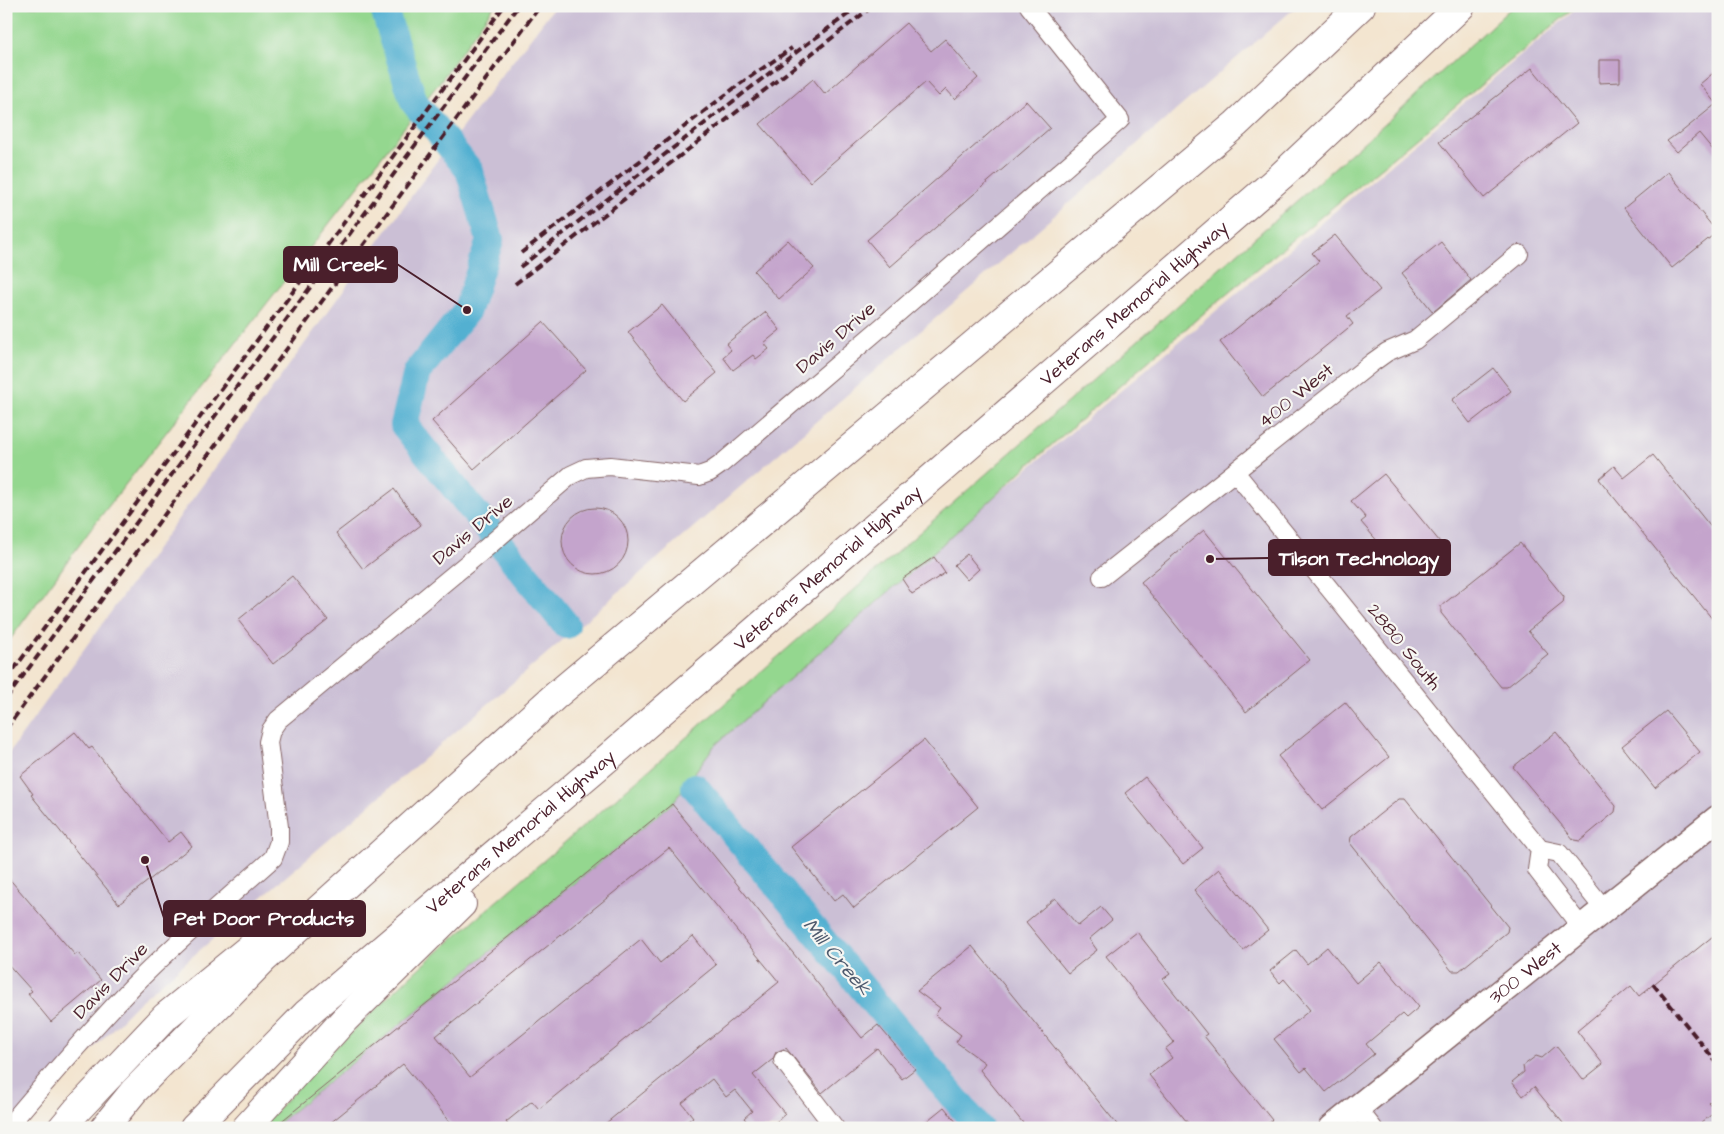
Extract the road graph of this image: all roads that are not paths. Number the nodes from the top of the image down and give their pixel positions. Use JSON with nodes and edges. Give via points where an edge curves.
{"nodes":[{"id":1,"x":1029,"y":6,"type":"edge"},
{"id":2,"x":1360,"y":6,"type":"edge"},
{"id":3,"x":1461,"y":6,"type":"edge"},
{"id":4,"x":1519,"y":254,"type":"dead end"},
{"id":5,"x":1235,"y":472,"type":"junction"},
{"id":6,"x":1102,"y":577,"type":"dead end"},
{"id":7,"x":554,"y":697,"type":"junction"},
{"id":8,"x":610,"y":756,"type":"junction"},
{"id":9,"x":1718,"y":818,"type":"edge"},
{"id":10,"x":1540,"y":850,"type":"junction"},
{"id":11,"x":1604,"y":908,"type":"junction"},
{"id":12,"x":1581,"y":927,"type":"junction"},
{"id":13,"x":783,"y":1060,"type":"dead end"},
{"id":14,"x":1357,"y":1108,"type":"junction"},
{"id":15,"x":7,"y":1128,"type":"edge"},
{"id":16,"x":62,"y":1128,"type":"edge"},
{"id":17,"x":104,"y":1128,"type":"edge"},
{"id":18,"x":194,"y":1128,"type":"edge"},
{"id":19,"x":246,"y":1128,"type":"edge"},
{"id":20,"x":835,"y":1128,"type":"edge"},
{"id":21,"x":1332,"y":1128,"type":"edge"},
{"id":22,"x":1373,"y":1128,"type":"edge"}],
"edges":[{"from":1,"to":15,"type":"street","name":"Davis Drive","via":[[1120,120],[884,326],[710,472],[699,476],[610,466],[586,468],[571,475],[278,720],[268,742],[279,827],[279,842],[273,858],[134,986]]},
{"from":2,"to":7,"type":"highway","via":[[1236,124]]},
{"from":3,"to":8,"type":"highway","name":"Veterans Memorial Highway","via":[[1281,176]]},
{"from":4,"to":5,"type":"street","name":"400 West","via":[[1415,340],[1373,362]]},
{"from":5,"to":6,"type":"street","name":"400 West"},
{"from":5,"to":10,"type":"street","name":"2880 South"},
{"from":7,"to":16,"type":"highway","via":[[166,1016]]},
{"from":7,"to":17,"type":"highway","via":[[265,958],[134,1091]]},
{"from":8,"to":18,"type":"highway","name":"Veterans Memorial Highway","via":[[306,1014]]},
{"from":8,"to":19,"type":"highway","via":[[345,1020]]},
{"from":9,"to":11,"type":"main road","name":"300 West"},
{"from":10,"to":11,"type":"street","via":[[1559,853]]},
{"from":10,"to":12,"type":"street","via":[[1537,870]]},
{"from":11,"to":12,"type":"main road","name":"300 West"},
{"from":12,"to":14,"type":"main road","name":"300 West"},
{"from":13,"to":20,"type":"street"},
{"from":14,"to":21,"type":"main road","name":"300 West"},
{"from":14,"to":22,"type":"street"}]}
